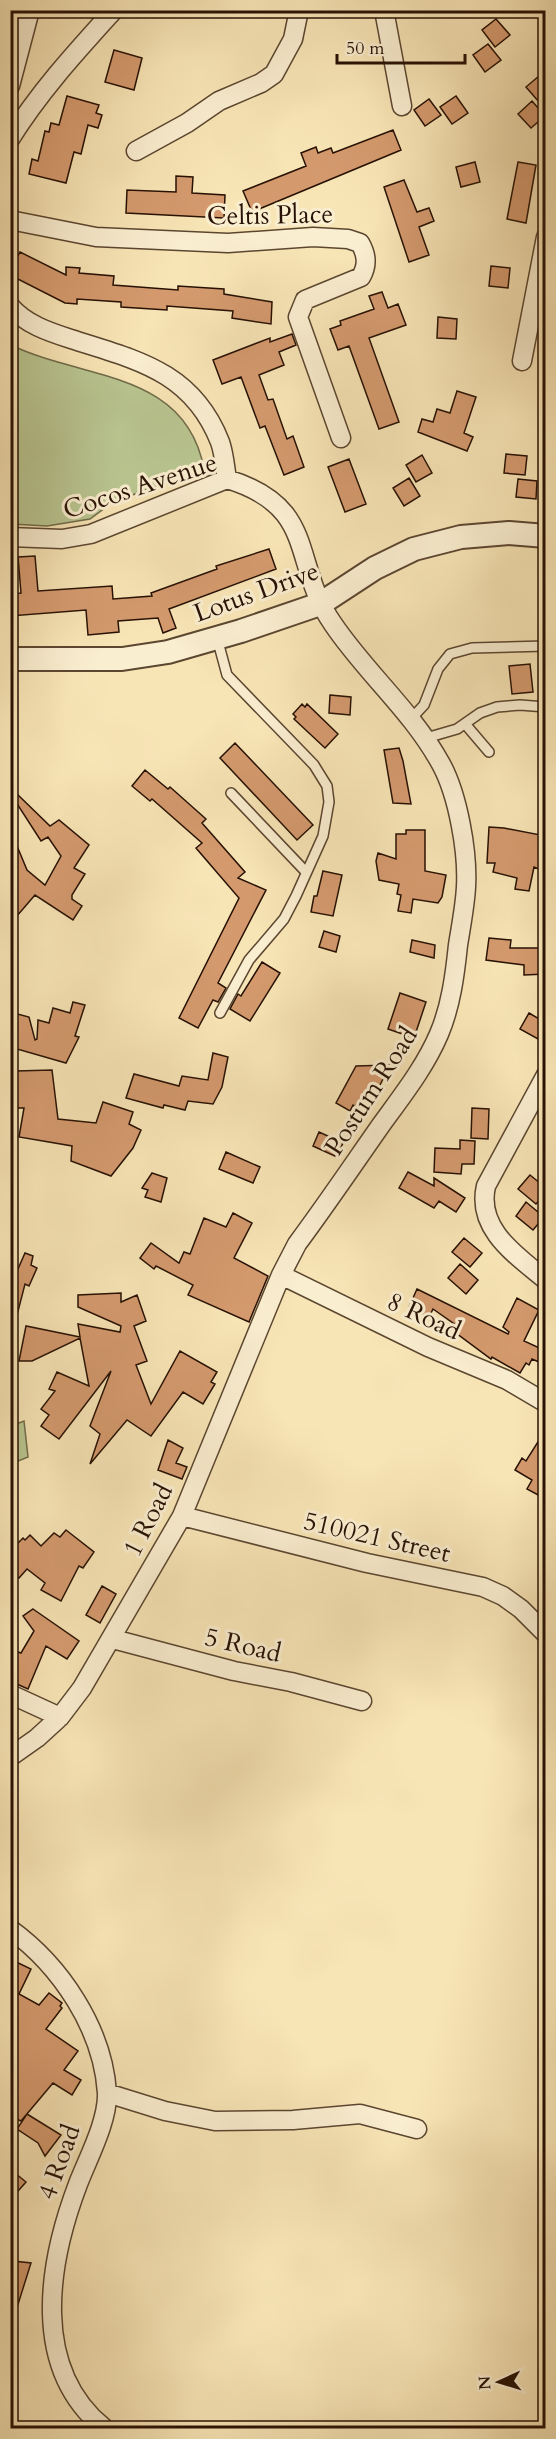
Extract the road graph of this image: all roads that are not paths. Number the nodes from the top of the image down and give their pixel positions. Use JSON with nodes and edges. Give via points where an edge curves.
{"nodes":[{"id":1,"x":114,"y":10,"type":"edge"},
{"id":2,"x":299,"y":10,"type":"edge"},
{"id":3,"x":384,"y":10,"type":"edge"},
{"id":4,"x":22,"y":18,"type":"edge"},
{"id":5,"x":10,"y":86,"type":"edge"},
{"id":6,"x":402,"y":106,"type":"dead end"},
{"id":7,"x":10,"y":139,"type":"edge"},
{"id":8,"x":136,"y":151,"type":"dead end"},
{"id":9,"x":10,"y":220,"type":"edge"},
{"id":10,"x":546,"y":237,"type":"edge"},
{"id":11,"x":10,"y":306,"type":"edge"},
{"id":12,"x":522,"y":361,"type":"dead end"},
{"id":13,"x":341,"y":438,"type":"dead end"},
{"id":14,"x":227,"y":478,"type":"junction"},
{"id":15,"x":546,"y":536,"type":"edge"},
{"id":16,"x":10,"y":537,"type":"edge"},
{"id":17,"x":320,"y":604,"type":"junction"},
{"id":18,"x":217,"y":638,"type":"junction"},
{"id":19,"x":546,"y":646,"type":"edge"},
{"id":20,"x":10,"y":659,"type":"edge"},
{"id":21,"x":546,"y":707,"type":"edge"},
{"id":22,"x":411,"y":719,"type":"junction"},
{"id":23,"x":466,"y":725,"type":"junction"},
{"id":24,"x":426,"y":738,"type":"junction"},
{"id":25,"x":489,"y":752,"type":"dead end"},
{"id":26,"x":231,"y":793,"type":"dead end"},
{"id":27,"x":306,"y":872,"type":"junction"},
{"id":28,"x":220,"y":1013,"type":"dead end"},
{"id":29,"x":546,"y":1075,"type":"edge"},
{"id":30,"x":281,"y":1275,"type":"junction"},
{"id":31,"x":546,"y":1280,"type":"edge"},
{"id":32,"x":546,"y":1403,"type":"edge"},
{"id":33,"x":182,"y":1516,"type":"junction"},
{"id":34,"x":546,"y":1634,"type":"edge"},
{"id":35,"x":113,"y":1639,"type":"junction"},
{"id":36,"x":10,"y":1694,"type":"edge"},
{"id":37,"x":362,"y":1701,"type":"dead end"},
{"id":38,"x":60,"y":1717,"type":"junction"},
{"id":39,"x":10,"y":1757,"type":"edge"},
{"id":40,"x":10,"y":1929,"type":"edge"},
{"id":41,"x":107,"y":2093,"type":"junction"},
{"id":42,"x":417,"y":2129,"type":"dead end"},
{"id":43,"x":104,"y":2428,"type":"edge"}],
"edges":[{"from":1,"to":7,"type":"street","via":[[50,80]]},
{"from":2,"to":8,"type":"street","via":[[293,39],[274,74],[219,101]]},
{"from":3,"to":6,"type":"street"},
{"from":4,"to":5,"type":"street"},
{"from":9,"to":13,"type":"street","name":"Celtis Place","via":[[96,237],[228,243],[313,237],[360,243],[366,256],[361,277],[305,300],[298,317]]},
{"from":10,"to":12,"type":"street"},
{"from":11,"to":14,"type":"street","via":[[42,328],[130,358],[167,375],[189,392],[220,444]]},
{"from":14,"to":16,"type":"street","name":"Cocos Avenue","via":[[91,534],[62,539]]},
{"from":14,"to":17,"type":"street","name":"Cocos Avenue","via":[[268,497],[285,513],[296,528]]},
{"from":15,"to":17,"type":"street","name":"Lotus Drive","via":[[509,533],[461,537],[414,549],[375,568]]},
{"from":17,"to":18,"type":"street","name":"Lotus Drive"},
{"from":17,"to":22,"type":"street","name":"Postum Road"},
{"from":18,"to":20,"type":"street","name":"Lotus Drive","via":[[168,652],[122,659]]},
{"from":18,"to":27,"type":"lane","via":[[230,680],[314,765],[327,786],[329,802],[323,836]]},
{"from":19,"to":22,"type":"lane","via":[[472,648],[450,654],[438,669],[424,705]]},
{"from":21,"to":23,"type":"lane","via":[[497,707],[480,713]]},
{"from":22,"to":24,"type":"street","name":"Postum Road"},
{"from":23,"to":24,"type":"lane"},
{"from":23,"to":25,"type":"lane"},
{"from":24,"to":30,"type":"street","name":"Postum Road","via":[[442,766],[458,813],[466,859],[454,980],[440,1032],[423,1066],[297,1244]]},
{"from":26,"to":27,"type":"lane"},
{"from":27,"to":28,"type":"lane","via":[[284,919],[249,960]]},
{"from":29,"to":31,"type":"street","via":[[484,1196],[484,1212],[494,1230]]},
{"from":30,"to":32,"type":"street","name":"8 Road","via":[[428,1347],[507,1380]]},
{"from":30,"to":33,"type":"street","name":"1 Road"},
{"from":33,"to":34,"type":"street","name":"510021 Street","via":[[367,1563],[483,1587],[521,1608]]},
{"from":33,"to":35,"type":"street","name":"1 Road"},
{"from":35,"to":37,"type":"street","name":"5 Road"},
{"from":35,"to":38,"type":"street","name":"1 Road"},
{"from":36,"to":38,"type":"street"},
{"from":38,"to":39,"type":"street","name":"1 Road"},
{"from":40,"to":41,"type":"street","name":"4 Road","via":[[56,1970],[82,2012],[99,2053]]},
{"from":41,"to":42,"type":"street","via":[[215,2121],[360,2114]]},
{"from":41,"to":43,"type":"street","name":"4 Road","via":[[99,2131],[66,2217],[53,2280],[52,2312],[57,2360],[64,2378],[79,2402]]}]}
